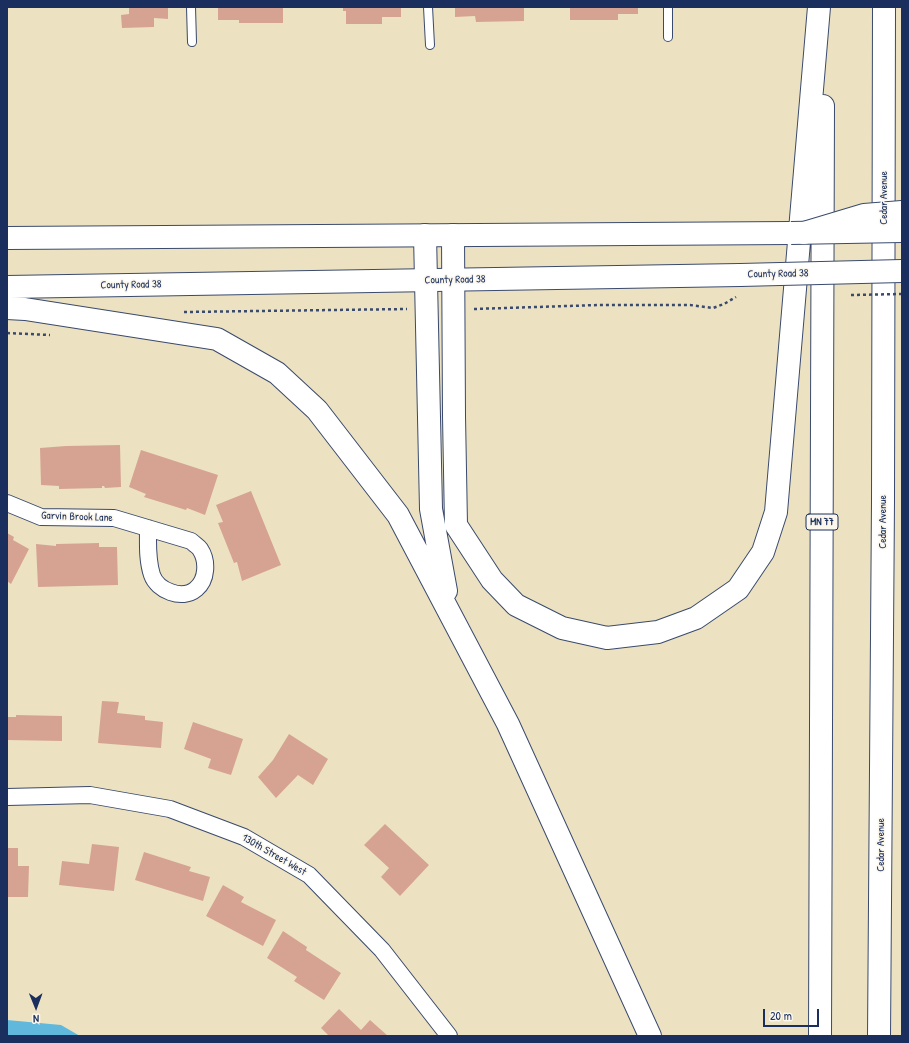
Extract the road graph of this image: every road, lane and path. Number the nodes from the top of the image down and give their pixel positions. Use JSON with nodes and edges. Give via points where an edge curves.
{"nodes":[{"id":1,"x":191,"y":7,"type":"edge"},
{"id":2,"x":428,"y":7,"type":"edge"},
{"id":3,"x":668,"y":7,"type":"edge"},
{"id":4,"x":819,"y":7,"type":"edge"},
{"id":5,"x":824,"y":7,"type":"edge"},
{"id":6,"x":884,"y":7,"type":"edge"},
{"id":7,"x":668,"y":37,"type":"dead end"},
{"id":8,"x":192,"y":42,"type":"dead end"},
{"id":9,"x":430,"y":45,"type":"dead end"},
{"id":10,"x":902,"y":212,"type":"edge"},
{"id":11,"x":902,"y":231,"type":"edge"},
{"id":12,"x":804,"y":233,"type":"junction"},
{"id":13,"x":453,"y":235,"type":"junction"},
{"id":14,"x":425,"y":236,"type":"junction"},
{"id":15,"x":7,"y":238,"type":"edge"},
{"id":16,"x":902,"y":271,"type":"edge"},
{"id":17,"x":426,"y":280,"type":"junction"},
{"id":18,"x":454,"y":280,"type":"junction"},
{"id":19,"x":7,"y":287,"type":"edge"},
{"id":20,"x":741,"y":296,"type":"dead end"},
{"id":21,"x":7,"y":308,"type":"edge"},
{"id":22,"x":454,"y":308,"type":"junction"},
{"id":23,"x":427,"y":309,"type":"junction"},
{"id":24,"x":171,"y":332,"type":"junction"},
{"id":25,"x":7,"y":333,"type":"edge"},
{"id":26,"x":56,"y":336,"type":"dead end"},
{"id":27,"x":7,"y":503,"type":"edge"},
{"id":28,"x":148,"y":528,"type":"dead end"},
{"id":29,"x":452,"y":618,"type":"junction"},
{"id":30,"x":7,"y":797,"type":"edge"},
{"id":31,"x":449,"y":1036,"type":"edge"},
{"id":32,"x":650,"y":1036,"type":"edge"},
{"id":33,"x":820,"y":1036,"type":"edge"},
{"id":34,"x":879,"y":1036,"type":"edge"}],
"edges":[{"from":1,"to":8,"type":"lane"},
{"from":2,"to":9,"type":"lane"},
{"from":3,"to":7,"type":"lane"},
{"from":4,"to":22,"type":"main road","via":[[776,512],[763,552],[738,589],[696,618],[658,632],[607,638],[562,628],[516,605],[492,580],[456,525]]},
{"from":5,"to":33,"type":"main road","number":"MN 77"},
{"from":6,"to":34,"type":"main road","name":"Cedar Avenue"},
{"from":10,"to":12,"type":"main road","bridge":true,"via":[[864,215]]},
{"from":11,"to":12,"type":"main road","bridge":true},
{"from":12,"to":13,"type":"main road","bridge":true},
{"from":13,"to":14,"type":"main road"},
{"from":13,"to":18,"type":"main road"},
{"from":14,"to":15,"type":"main road"},
{"from":14,"to":17,"type":"main road"},
{"from":16,"to":18,"type":"main road","name":"County Road 38","bridge":true},
{"from":17,"to":18,"type":"main road","name":"County Road 38"},
{"from":17,"to":19,"type":"main road","name":"County Road 38"},
{"from":17,"to":23,"type":"main road"},
{"from":18,"to":22,"type":"main road"},
{"from":20,"to":22,"type":"path","via":[[713,308],[690,305],[599,305]]},
{"from":21,"to":24,"type":"main road"},
{"from":23,"to":24,"type":"path","via":[[183,312],[177,316]]},
{"from":23,"to":29,"type":"main road","via":[[431,509]]},
{"from":24,"to":29,"type":"main road","via":[[217,339],[277,373],[317,410],[398,515]]},
{"from":25,"to":26,"type":"path"},
{"from":27,"to":28,"type":"street","name":"Garvin Brook Lane","via":[[41,517],[114,518]]},
{"from":29,"to":32,"type":"main road","via":[[508,724]]},
{"from":30,"to":31,"type":"street","name":"130th Street West","via":[[90,795],[170,810],[244,837],[309,875],[382,950]]}]}
